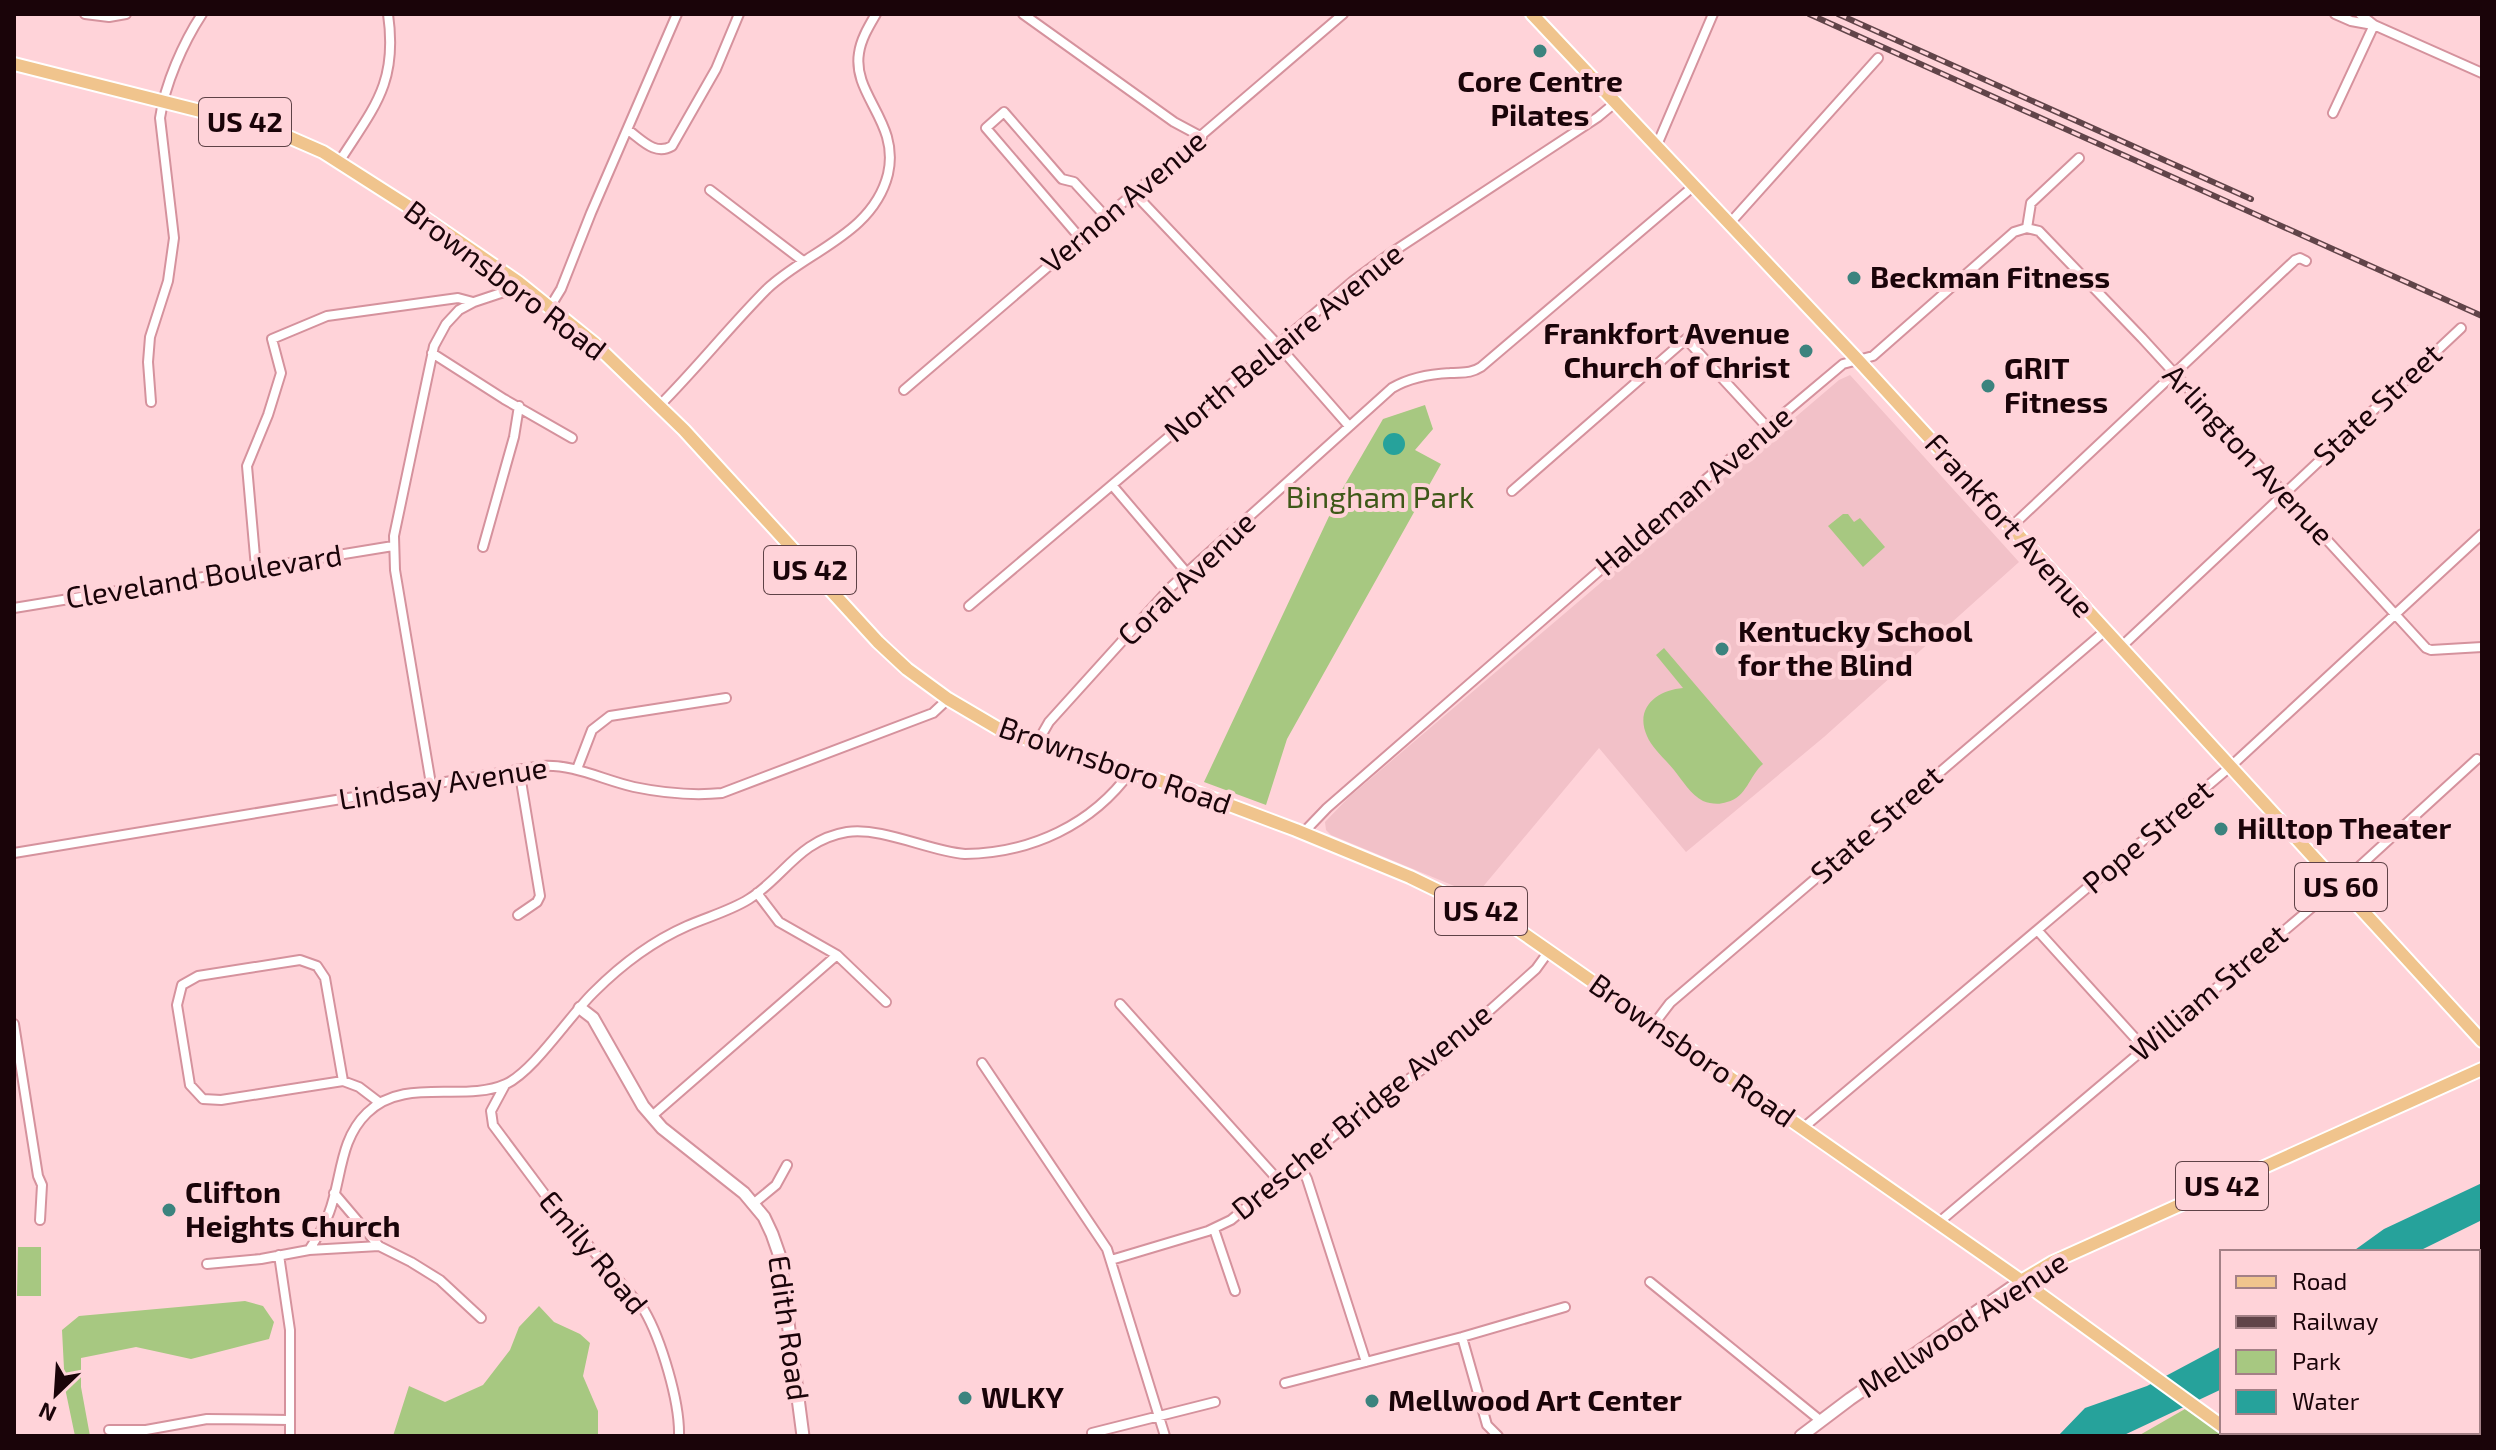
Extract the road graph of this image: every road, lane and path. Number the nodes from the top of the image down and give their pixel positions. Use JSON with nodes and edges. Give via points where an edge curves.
{"nodes":[{"id":1,"x":85,"y":14,"type":"edge"},
{"id":2,"x":126,"y":14,"type":"edge"},
{"id":3,"x":201,"y":14,"type":"edge"},
{"id":4,"x":388,"y":14,"type":"edge"},
{"id":5,"x":677,"y":14,"type":"edge"},
{"id":6,"x":739,"y":14,"type":"edge"},
{"id":7,"x":876,"y":14,"type":"edge"},
{"id":8,"x":1023,"y":14,"type":"edge"},
{"id":9,"x":1343,"y":14,"type":"edge"},
{"id":10,"x":1532,"y":14,"type":"edge"},
{"id":11,"x":1713,"y":14,"type":"edge"},
{"id":12,"x":2335,"y":14,"type":"edge"},
{"id":13,"x":2360,"y":14,"type":"edge"},
{"id":14,"x":2374,"y":25,"type":"junction"},
{"id":15,"x":1878,"y":58,"type":"dead end"},
{"id":16,"x":14,"y":64,"type":"edge"},
{"id":17,"x":2482,"y":73,"type":"edge"},
{"id":18,"x":162,"y":102,"type":"junction"},
{"id":19,"x":1616,"y":102,"type":"junction"},
{"id":20,"x":2333,"y":113,"type":"dead end"},
{"id":21,"x":628,"y":130,"type":"junction"},
{"id":22,"x":1202,"y":137,"type":"junction"},
{"id":23,"x":1657,"y":145,"type":"junction"},
{"id":24,"x":2079,"y":158,"type":"dead end"},
{"id":25,"x":339,"y":162,"type":"junction"},
{"id":26,"x":1695,"y":185,"type":"junction"},
{"id":27,"x":710,"y":190,"type":"dead end"},
{"id":28,"x":1135,"y":194,"type":"junction"},
{"id":29,"x":1106,"y":217,"type":"junction"},
{"id":30,"x":1730,"y":223,"type":"junction"},
{"id":31,"x":2027,"y":228,"type":"junction"},
{"id":32,"x":1081,"y":239,"type":"junction"},
{"id":33,"x":803,"y":261,"type":"junction"},
{"id":34,"x":2306,"y":261,"type":"dead end"},
{"id":35,"x":518,"y":282,"type":"junction"},
{"id":36,"x":474,"y":302,"type":"junction"},
{"id":37,"x":550,"y":307,"type":"junction"},
{"id":38,"x":2461,"y":328,"type":"dead end"},
{"id":39,"x":1278,"y":345,"type":"junction"},
{"id":40,"x":432,"y":353,"type":"junction"},
{"id":41,"x":1858,"y":360,"type":"junction"},
{"id":42,"x":2173,"y":373,"type":"junction"},
{"id":43,"x":904,"y":390,"type":"dead end"},
{"id":44,"x":151,"y":402,"type":"dead end"},
{"id":45,"x":660,"y":405,"type":"junction"},
{"id":46,"x":519,"y":406,"type":"junction"},
{"id":47,"x":1349,"y":426,"type":"junction"},
{"id":48,"x":1768,"y":428,"type":"junction"},
{"id":49,"x":572,"y":438,"type":"dead end"},
{"id":50,"x":1112,"y":485,"type":"junction"},
{"id":51,"x":1512,"y":491,"type":"dead end"},
{"id":52,"x":2284,"y":494,"type":"junction"},
{"id":53,"x":2011,"y":527,"type":"junction"},
{"id":54,"x":2482,"y":534,"type":"edge"},
{"id":55,"x":393,"y":546,"type":"junction"},
{"id":56,"x":483,"y":547,"type":"dead end"},
{"id":57,"x":256,"y":568,"type":"junction"},
{"id":58,"x":1186,"y":572,"type":"junction"},
{"id":59,"x":969,"y":606,"type":"dead end"},
{"id":60,"x":14,"y":608,"type":"edge"},
{"id":61,"x":2394,"y":615,"type":"junction"},
{"id":62,"x":2105,"y":631,"type":"junction"},
{"id":63,"x":2121,"y":647,"type":"junction"},
{"id":64,"x":2482,"y":647,"type":"edge"},
{"id":65,"x":726,"y":698,"type":"dead end"},
{"id":66,"x":948,"y":699,"type":"junction"},
{"id":67,"x":1037,"y":743,"type":"junction"},
{"id":68,"x":2477,"y":759,"type":"dead end"},
{"id":69,"x":2230,"y":767,"type":"junction"},
{"id":70,"x":519,"y":769,"type":"junction"},
{"id":71,"x":577,"y":769,"type":"junction"},
{"id":72,"x":1131,"y":771,"type":"junction"},
{"id":73,"x":431,"y":784,"type":"junction"},
{"id":74,"x":1303,"y":833,"type":"junction"},
{"id":75,"x":14,"y":853,"type":"edge"},
{"id":76,"x":2338,"y":885,"type":"junction"},
{"id":77,"x":757,"y":893,"type":"junction"},
{"id":78,"x":518,"y":915,"type":"dead end"},
{"id":79,"x":2038,"y":931,"type":"junction"},
{"id":80,"x":1549,"y":951,"type":"junction"},
{"id":81,"x":837,"y":955,"type":"junction"},
{"id":82,"x":886,"y":1002,"type":"dead end"},
{"id":83,"x":1120,"y":1004,"type":"dead end"},
{"id":84,"x":580,"y":1008,"type":"junction"},
{"id":85,"x":14,"y":1024,"type":"edge"},
{"id":86,"x":1654,"y":1024,"type":"junction"},
{"id":87,"x":2482,"y":1041,"type":"edge"},
{"id":88,"x":2144,"y":1048,"type":"junction"},
{"id":89,"x":982,"y":1063,"type":"dead end"},
{"id":90,"x":2482,"y":1069,"type":"edge"},
{"id":91,"x":18,"y":1073,"type":"edge"},
{"id":92,"x":343,"y":1081,"type":"junction"},
{"id":93,"x":505,"y":1085,"type":"junction"},
{"id":94,"x":380,"y":1103,"type":"junction"},
{"id":95,"x":652,"y":1116,"type":"junction"},
{"id":96,"x":1803,"y":1128,"type":"junction"},
{"id":97,"x":1299,"y":1164,"type":"junction"},
{"id":98,"x":787,"y":1165,"type":"dead end"},
{"id":99,"x":1279,"y":1181,"type":"junction"},
{"id":100,"x":334,"y":1193,"type":"junction"},
{"id":101,"x":753,"y":1204,"type":"junction"},
{"id":102,"x":40,"y":1220,"type":"dead end"},
{"id":103,"x":1938,"y":1223,"type":"junction"},
{"id":104,"x":1214,"y":1229,"type":"junction"},
{"id":105,"x":379,"y":1246,"type":"junction"},
{"id":106,"x":309,"y":1250,"type":"junction"},
{"id":107,"x":279,"y":1255,"type":"junction"},
{"id":108,"x":1111,"y":1260,"type":"junction"},
{"id":109,"x":207,"y":1264,"type":"dead end"},
{"id":110,"x":2021,"y":1281,"type":"junction"},
{"id":111,"x":1650,"y":1282,"type":"dead end"},
{"id":112,"x":1235,"y":1291,"type":"dead end"},
{"id":113,"x":1565,"y":1307,"type":"dead end"},
{"id":114,"x":481,"y":1318,"type":"dead end"},
{"id":115,"x":1462,"y":1337,"type":"junction"},
{"id":116,"x":1366,"y":1362,"type":"junction"},
{"id":117,"x":1285,"y":1383,"type":"dead end"},
{"id":118,"x":1215,"y":1402,"type":"dead end"},
{"id":119,"x":1160,"y":1417,"type":"junction"},
{"id":120,"x":289,"y":1420,"type":"junction"},
{"id":121,"x":1821,"y":1421,"type":"junction"},
{"id":122,"x":2220,"y":1425,"type":"edge"},
{"id":123,"x":109,"y":1430,"type":"dead end"},
{"id":124,"x":162,"y":1431,"type":"edge"},
{"id":125,"x":1092,"y":1433,"type":"dead end"},
{"id":126,"x":290,"y":1436,"type":"edge"},
{"id":127,"x":679,"y":1436,"type":"edge"},
{"id":128,"x":803,"y":1436,"type":"edge"},
{"id":129,"x":1165,"y":1436,"type":"edge"},
{"id":130,"x":1498,"y":1436,"type":"edge"},
{"id":131,"x":1801,"y":1436,"type":"edge"}],
"edges":[{"from":1,"to":2,"type":"street"},
{"from":3,"to":18,"type":"street"},
{"from":4,"to":25,"type":"street","via":[[391,52],[386,85]]},
{"from":5,"to":21,"type":"street"},
{"from":6,"to":21,"type":"street","via":[[716,69],[672,146],[656,150]]},
{"from":7,"to":33,"type":"street","via":[[860,44],[858,64],[888,138],[886,180],[859,222]]},
{"from":8,"to":22,"type":"street"},
{"from":9,"to":22,"type":"street","name":"Vernon Avenue"},
{"from":10,"to":19,"type":"main road","name":"Frankfort Avenue","number":"US 60"},
{"from":11,"to":23,"type":"street"},
{"from":12,"to":14,"type":"street"},
{"from":13,"to":14,"type":"street"},
{"from":14,"to":17,"type":"street"},
{"from":14,"to":20,"type":"street"},
{"from":15,"to":30,"type":"street"},
{"from":16,"to":18,"type":"main road","name":"Brownsboro Road","number":"US 42"},
{"from":18,"to":25,"type":"main road","name":"Brownsboro Road","number":"US 42","via":[[268,128]]},
{"from":18,"to":44,"type":"street","via":[[174,238],[170,272],[150,337]]},
{"from":19,"to":23,"type":"main road","name":"Frankfort Avenue","number":"US 60"},
{"from":19,"to":39,"type":"street","name":"North Bellaire Avenue","via":[[1391,253]]},
{"from":21,"to":37,"type":"street"},
{"from":22,"to":28,"type":"street","name":"Vernon Avenue"},
{"from":23,"to":26,"type":"main road","name":"Frankfort Avenue","number":"US 60"},
{"from":24,"to":31,"type":"street","via":[[2031,203]]},
{"from":25,"to":35,"type":"main road","name":"Brownsboro Road","number":"US 42"},
{"from":26,"to":30,"type":"main road","name":"Frankfort Avenue","number":"US 60"},
{"from":26,"to":47,"type":"street","name":"Coral Avenue","via":[[1472,376],[1407,380]]},
{"from":27,"to":33,"type":"street"},
{"from":28,"to":29,"type":"street","name":"Vernon Avenue"},
{"from":28,"to":39,"type":"street"},
{"from":29,"to":32,"type":"street","name":"Vernon Avenue"},
{"from":29,"to":32,"type":"street","via":[[1074,182],[1062,179],[1004,112],[986,128]]},
{"from":30,"to":41,"type":"main road","name":"Frankfort Avenue","number":"US 60"},
{"from":31,"to":41,"type":"street","name":"Haldeman Avenue","via":[[2014,232],[1873,356]]},
{"from":31,"to":42,"type":"street","name":"Arlington Avenue","via":[[2039,231]]},
{"from":32,"to":43,"type":"street","name":"Vernon Avenue"},
{"from":33,"to":45,"type":"street","via":[[750,306]]},
{"from":34,"to":42,"type":"street","via":[[2295,260]]},
{"from":35,"to":36,"type":"street"},
{"from":35,"to":37,"type":"main road","name":"Brownsboro Road","number":"US 42"},
{"from":36,"to":40,"type":"street","via":[[446,324]]},
{"from":36,"to":57,"type":"street","via":[[458,298],[327,316],[272,339],[281,373],[247,466]]},
{"from":37,"to":45,"type":"main road","name":"Brownsboro Road","number":"US 42"},
{"from":38,"to":52,"type":"street","name":"State Street"},
{"from":39,"to":47,"type":"street"},
{"from":39,"to":50,"type":"street","name":"North Bellaire Avenue"},
{"from":40,"to":46,"type":"street"},
{"from":40,"to":55,"type":"street"},
{"from":41,"to":48,"type":"street","name":"Haldeman Avenue","via":[[1843,364]]},
{"from":41,"to":53,"type":"main road","name":"Frankfort Avenue","number":"US 60"},
{"from":42,"to":52,"type":"street","name":"Arlington Avenue"},
{"from":42,"to":53,"type":"street"},
{"from":45,"to":66,"type":"main road","name":"Brownsboro Road","number":"US 42","via":[[878,642]]},
{"from":46,"to":49,"type":"street"},
{"from":46,"to":56,"type":"street"},
{"from":47,"to":58,"type":"street","name":"Coral Avenue"},
{"from":48,"to":51,"type":"street","via":[[1686,339]]},
{"from":48,"to":74,"type":"street","name":"Haldeman Avenue"},
{"from":50,"to":58,"type":"street"},
{"from":50,"to":59,"type":"street","name":"North Bellaire Avenue"},
{"from":52,"to":61,"type":"street","name":"Arlington Avenue"},
{"from":52,"to":63,"type":"street","name":"State Street"},
{"from":53,"to":62,"type":"main road","name":"Frankfort Avenue","number":"US 60"},
{"from":54,"to":61,"type":"street","name":"Pope Street"},
{"from":55,"to":57,"type":"street","name":"Cleveland Boulevard"},
{"from":55,"to":73,"type":"street"},
{"from":57,"to":60,"type":"street","name":"Cleveland Boulevard"},
{"from":58,"to":67,"type":"street","name":"Coral Avenue","via":[[1049,722]]},
{"from":61,"to":64,"type":"street","name":"Arlington Avenue","via":[[2431,650]]},
{"from":61,"to":69,"type":"street","name":"Pope Street"},
{"from":62,"to":63,"type":"main road","name":"Frankfort Avenue","number":"US 60"},
{"from":62,"to":86,"type":"street","name":"State Street","via":[[1670,1003]]},
{"from":63,"to":69,"type":"main road","name":"Frankfort Avenue","number":"US 60"},
{"from":65,"to":71,"type":"street","via":[[610,716],[592,730]]},
{"from":66,"to":67,"type":"main road","name":"Brownsboro Road","number":"US 42","via":[[999,729]]},
{"from":66,"to":71,"type":"street","name":"Lindsay Avenue","via":[[933,713],[722,793],[669,793]]},
{"from":67,"to":72,"type":"main road","name":"Brownsboro Road","number":"US 42"},
{"from":68,"to":76,"type":"street","name":"William Street"},
{"from":69,"to":76,"type":"main road","name":"Frankfort Avenue","number":"US 60"},
{"from":69,"to":79,"type":"street","name":"Pope Street"},
{"from":70,"to":71,"type":"street","name":"Lindsay Avenue"},
{"from":70,"to":73,"type":"street","name":"Lindsay Avenue"},
{"from":70,"to":78,"type":"street","via":[[540,896]]},
{"from":72,"to":74,"type":"main road","name":"Brownsboro Road","number":"US 42"},
{"from":72,"to":77,"type":"street","via":[[1071,827],[1026,846],[965,854],[846,832],[806,849]]},
{"from":73,"to":75,"type":"street","name":"Lindsay Avenue"},
{"from":74,"to":80,"type":"main road","name":"Brownsboro Road","number":"US 42","via":[[1435,889],[1517,929]]},
{"from":76,"to":87,"type":"main road","name":"Frankfort Avenue","number":"US 60"},
{"from":76,"to":88,"type":"street","name":"William Street"},
{"from":77,"to":81,"type":"street","via":[[779,922]]},
{"from":77,"to":84,"type":"street","via":[[656,943]]},
{"from":79,"to":88,"type":"street"},
{"from":79,"to":96,"type":"street","name":"Pope Street"},
{"from":80,"to":86,"type":"main road","name":"Brownsboro Road","number":"US 42"},
{"from":80,"to":97,"type":"street","name":"Drescher Bridge Avenue","via":[[1536,969],[1432,1062]]},
{"from":81,"to":82,"type":"street"},
{"from":81,"to":95,"type":"street"},
{"from":83,"to":99,"type":"street"},
{"from":84,"to":93,"type":"street"},
{"from":84,"to":95,"type":"street","name":"Edith Road","via":[[593,1018]]},
{"from":85,"to":91,"type":"street"},
{"from":86,"to":96,"type":"main road","name":"Brownsboro Road","number":"US 42"},
{"from":88,"to":103,"type":"street","name":"William Street"},
{"from":89,"to":108,"type":"street"},
{"from":90,"to":110,"type":"main road","name":"Mellwood Avenue","number":"US 42"},
{"from":91,"to":102,"type":"street","via":[[42,1185]]},
{"from":92,"to":92,"type":"street","via":[[325,978],[312,963],[290,961],[213,973],[182,985],[177,1005],[188,1079],[197,1095],[221,1100]]},
{"from":92,"to":94,"type":"street"},
{"from":93,"to":94,"type":"street","via":[[403,1094]]},
{"from":93,"to":127,"type":"street","name":"Emily Road","via":[[491,1111],[493,1125],[644,1310],[672,1391]]},
{"from":94,"to":100,"type":"street","via":[[351,1134]]},
{"from":95,"to":101,"type":"street","name":"Edith Road"},
{"from":96,"to":103,"type":"main road","name":"Brownsboro Road","number":"US 42"},
{"from":97,"to":99,"type":"street","name":"Drescher Bridge Avenue"},
{"from":97,"to":116,"type":"street"},
{"from":98,"to":101,"type":"street","via":[[780,1180]]},
{"from":99,"to":104,"type":"street","name":"Drescher Bridge Avenue"},
{"from":100,"to":105,"type":"street"},
{"from":100,"to":106,"type":"street","via":[[325,1224]]},
{"from":101,"to":128,"type":"street","name":"Edith Road","via":[[779,1254]]},
{"from":103,"to":110,"type":"main road","name":"Brownsboro Road","number":"US 42"},
{"from":104,"to":108,"type":"street","name":"Drescher Bridge Avenue"},
{"from":104,"to":112,"type":"street"},
{"from":105,"to":106,"type":"street"},
{"from":105,"to":114,"type":"street","via":[[440,1280]]},
{"from":106,"to":107,"type":"street"},
{"from":107,"to":109,"type":"street"},
{"from":107,"to":120,"type":"street","via":[[290,1330]]},
{"from":108,"to":119,"type":"street"},
{"from":110,"to":121,"type":"street","name":"Mellwood Avenue"},
{"from":110,"to":122,"type":"main road","number":"US 42"},
{"from":111,"to":121,"type":"street"},
{"from":113,"to":115,"type":"street"},
{"from":115,"to":116,"type":"street"},
{"from":115,"to":130,"type":"street","via":[[1487,1425]]},
{"from":116,"to":117,"type":"street"},
{"from":118,"to":119,"type":"street"},
{"from":119,"to":125,"type":"street"},
{"from":119,"to":129,"type":"street"},
{"from":120,"to":124,"type":"street","via":[[207,1419]]},
{"from":120,"to":126,"type":"street"},
{"from":121,"to":131,"type":"street","name":"Mellwood Avenue"},
{"from":123,"to":124,"type":"street"}]}
